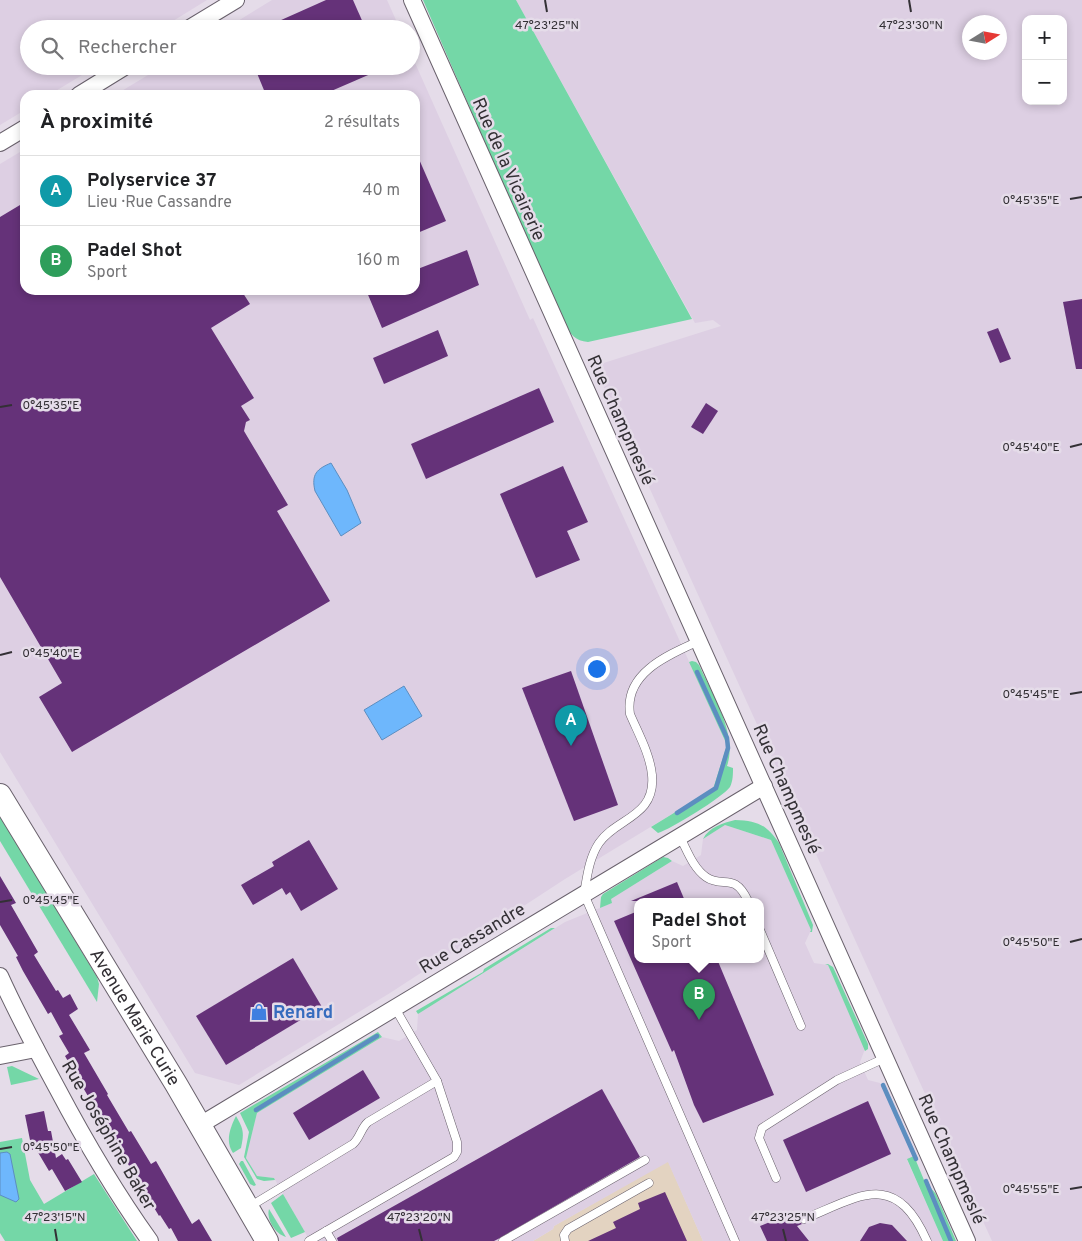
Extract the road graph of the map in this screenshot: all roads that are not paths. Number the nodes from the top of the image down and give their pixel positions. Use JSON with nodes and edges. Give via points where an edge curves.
{"nodes":[{"id":1,"x":236,"y":0,"type":"edge"},
{"id":2,"x":412,"y":0,"type":"edge"},
{"id":3,"x":203,"y":20,"type":"edge"},
{"id":4,"x":111,"y":75,"type":"edge"},
{"id":5,"x":87,"y":90,"type":"edge"},
{"id":6,"x":20,"y":131,"type":"edge"},
{"id":7,"x":0,"y":143,"type":"edge"},
{"id":8,"x":570,"y":354,"type":"joint"},
{"id":9,"x":699,"y":641,"type":"junction"},
{"id":10,"x":764,"y":786,"type":"junction"},
{"id":11,"x":0,"y":795,"type":"edge"},
{"id":12,"x":680,"y":836,"type":"junction"},
{"id":13,"x":584,"y":894,"type":"junction"},
{"id":14,"x":746,"y":898,"type":"edge"},
{"id":15,"x":764,"y":939,"type":"edge"},
{"id":16,"x":0,"y":976,"type":"edge"},
{"id":17,"x":395,"y":1008,"type":"junction"},
{"id":18,"x":801,"y":1026,"type":"dead end"},
{"id":19,"x":36,"y":1049,"type":"junction"},
{"id":20,"x":0,"y":1056,"type":"edge"},
{"id":21,"x":885,"y":1058,"type":"junction"},
{"id":22,"x":437,"y":1081,"type":"junction"},
{"id":23,"x":200,"y":1125,"type":"junction"},
{"id":24,"x":645,"y":1160,"type":"dead end"},
{"id":25,"x":776,"y":1178,"type":"dead end"},
{"id":26,"x":649,"y":1183,"type":"dead end"},
{"id":27,"x":248,"y":1207,"type":"junction"},
{"id":28,"x":804,"y":1219,"type":"dead end"},
{"id":29,"x":326,"y":1231,"type":"junction"},
{"id":30,"x":150,"y":1241,"type":"edge"},
{"id":31,"x":268,"y":1241,"type":"edge"},
{"id":32,"x":309,"y":1241,"type":"edge"},
{"id":33,"x":332,"y":1241,"type":"edge"},
{"id":34,"x":503,"y":1241,"type":"edge"},
{"id":35,"x":566,"y":1241,"type":"edge"},
{"id":36,"x":735,"y":1241,"type":"edge"},
{"id":37,"x":927,"y":1241,"type":"edge"},
{"id":38,"x":967,"y":1241,"type":"edge"}],
"edges":[{"from":1,"to":3,"type":"street"},
{"from":2,"to":8,"type":"street","name":"Rue de la Vicairerie"},
{"from":4,"to":5,"type":"street"},
{"from":6,"to":7,"type":"street"},
{"from":8,"to":9,"type":"street","name":"Rue Champmeslé"},
{"from":9,"to":10,"type":"street","name":"Rue Champmeslé"},
{"from":9,"to":13,"type":"lane","via":[[652,665],[632,691],[630,714],[650,765],[651,790],[639,812],[600,841],[589,864]]},
{"from":10,"to":12,"type":"street","name":"Rue Cassandre"},
{"from":10,"to":21,"type":"street","name":"Rue Champmeslé"},
{"from":11,"to":23,"type":"main road","name":"Avenue Marie Curie"},
{"from":12,"to":13,"type":"street","name":"Rue Cassandre"},
{"from":12,"to":14,"type":"lane","via":[[692,861],[707,878],[735,884]]},
{"from":13,"to":17,"type":"street","name":"Rue Cassandre"},
{"from":13,"to":36,"type":"lane"},
{"from":15,"to":18,"type":"lane"},
{"from":16,"to":19,"type":"street","name":"Rue Joséphine Baker"},
{"from":17,"to":22,"type":"lane"},
{"from":17,"to":23,"type":"street","name":"Rue Cassandre"},
{"from":19,"to":20,"type":"street"},
{"from":19,"to":30,"type":"street","name":"Rue Joséphine Baker","via":[[99,1165]]},
{"from":21,"to":25,"type":"lane","via":[[837,1080],[762,1128],[759,1138]]},
{"from":21,"to":38,"type":"street","name":"Rue Champmeslé"},
{"from":22,"to":27,"type":"lane","via":[[368,1122],[353,1144]]},
{"from":22,"to":29,"type":"lane","via":[[457,1142],[454,1157]]},
{"from":23,"to":27,"type":"main road","name":"Avenue Marie Curie"},
{"from":24,"to":34,"type":"lane"},
{"from":26,"to":35,"type":"lane","via":[[568,1229],[564,1235]]},
{"from":27,"to":31,"type":"main road","name":"Avenue Marie Curie"},
{"from":28,"to":37,"type":"lane","via":[[858,1197],[884,1194],[894,1197],[910,1211]]},
{"from":29,"to":32,"type":"lane"},
{"from":29,"to":33,"type":"lane"}]}
